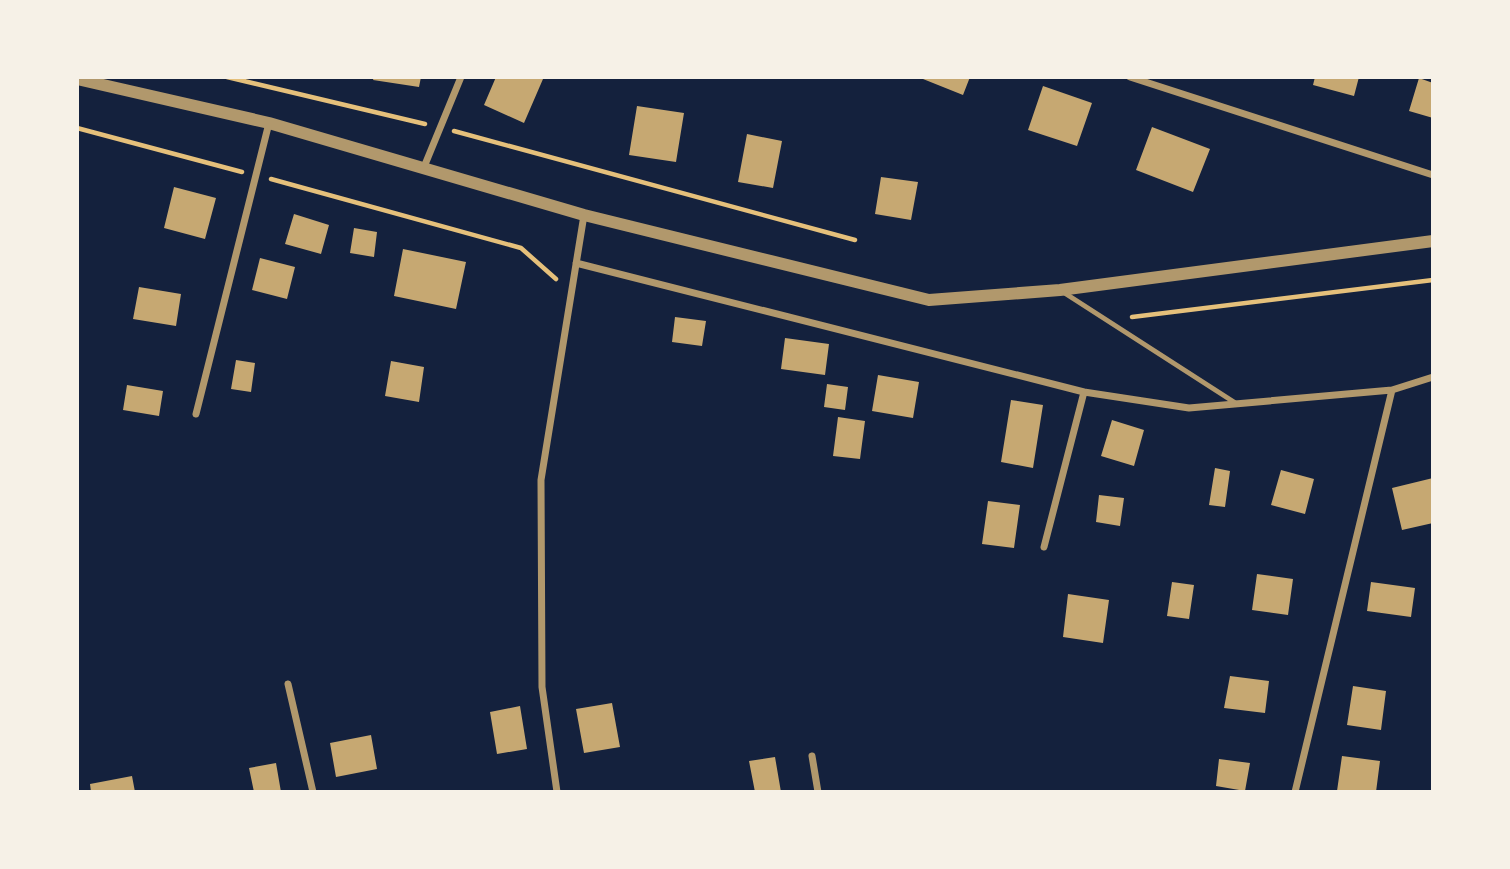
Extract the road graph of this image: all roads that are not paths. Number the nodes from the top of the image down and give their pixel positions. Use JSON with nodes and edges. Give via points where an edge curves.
{"nodes":[{"id":1,"x":461,"y":77,"type":"edge"},
{"id":2,"x":1130,"y":77,"type":"edge"},
{"id":3,"x":77,"y":79,"type":"edge"},
{"id":4,"x":269,"y":123,"type":"junction"},
{"id":5,"x":424,"y":167,"type":"junction"},
{"id":6,"x":1433,"y":175,"type":"edge"},
{"id":7,"x":584,"y":215,"type":"junction"},
{"id":8,"x":1433,"y":241,"type":"edge"},
{"id":9,"x":576,"y":263,"type":"junction"},
{"id":10,"x":1060,"y":290,"type":"junction"},
{"id":11,"x":1433,"y":377,"type":"edge"},
{"id":12,"x":1392,"y":390,"type":"junction"},
{"id":13,"x":1084,"y":392,"type":"junction"},
{"id":14,"x":1237,"y":404,"type":"junction"},
{"id":15,"x":196,"y":414,"type":"dead end"},
{"id":16,"x":1044,"y":547,"type":"dead end"},
{"id":17,"x":288,"y":684,"type":"dead end"},
{"id":18,"x":812,"y":756,"type":"dead end"},
{"id":19,"x":313,"y":792,"type":"edge"},
{"id":20,"x":557,"y":792,"type":"edge"},
{"id":21,"x":818,"y":792,"type":"edge"},
{"id":22,"x":1295,"y":792,"type":"edge"}],
"edges":[{"from":1,"to":5,"type":"street"},
{"from":2,"to":6,"type":"street"},
{"from":3,"to":4,"type":"street"},
{"from":4,"to":5,"type":"street"},
{"from":4,"to":15,"type":"street"},
{"from":5,"to":7,"type":"street"},
{"from":7,"to":9,"type":"street"},
{"from":7,"to":10,"type":"street","via":[[929,300]]},
{"from":8,"to":10,"type":"street"},
{"from":9,"to":13,"type":"street"},
{"from":9,"to":20,"type":"street","via":[[541,480],[542,687]]},
{"from":10,"to":14,"type":"lane"},
{"from":11,"to":12,"type":"street"},
{"from":12,"to":14,"type":"street"},
{"from":12,"to":22,"type":"street"},
{"from":13,"to":14,"type":"street","via":[[1189,408]]},
{"from":13,"to":16,"type":"street"},
{"from":17,"to":19,"type":"street"},
{"from":18,"to":21,"type":"street"}]}
